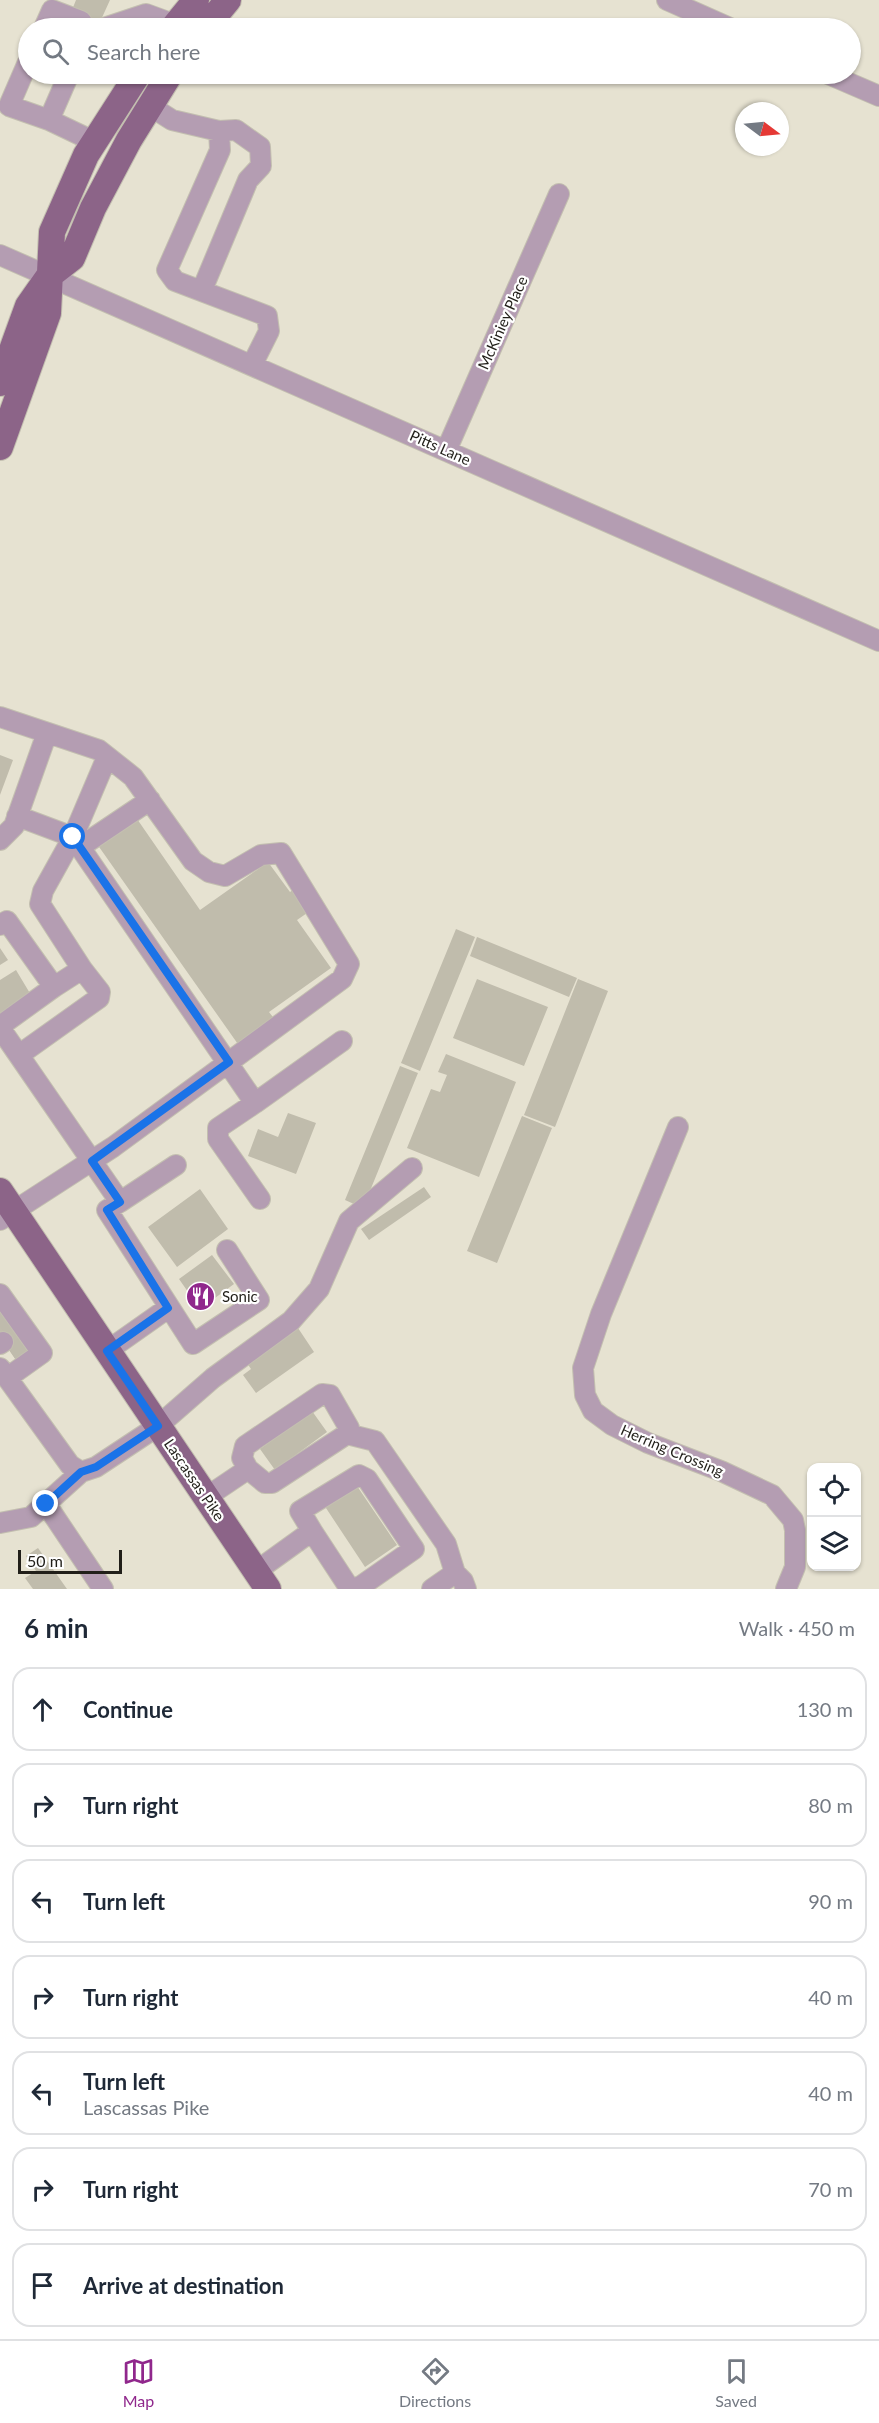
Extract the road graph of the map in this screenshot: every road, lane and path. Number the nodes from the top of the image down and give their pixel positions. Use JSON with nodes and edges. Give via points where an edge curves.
{"nodes":[{"id":1,"x":196,"y":0,"type":"edge"},
{"id":2,"x":228,"y":0,"type":"edge"},
{"id":3,"x":667,"y":0,"type":"edge"},
{"id":4,"x":48,"y":18,"type":"edge"},
{"id":5,"x":73,"y":18,"type":"edge"},
{"id":6,"x":134,"y":18,"type":"edge"},
{"id":7,"x":156,"y":18,"type":"edge"},
{"id":8,"x":181,"y":18,"type":"edge"},
{"id":9,"x":213,"y":18,"type":"edge"},
{"id":10,"x":707,"y":18,"type":"edge"},
{"id":11,"x":18,"y":84,"type":"edge"},
{"id":12,"x":65,"y":84,"type":"edge"},
{"id":13,"x":132,"y":84,"type":"edge"},
{"id":14,"x":164,"y":84,"type":"edge"},
{"id":15,"x":851,"y":84,"type":"edge"},
{"id":16,"x":879,"y":96,"type":"edge"},
{"id":17,"x":150,"y":106,"type":"junction"},
{"id":18,"x":49,"y":120,"type":"junction"},
{"id":19,"x":219,"y":131,"type":"junction"},
{"id":20,"x":95,"y":142,"type":"junction"},
{"id":21,"x":560,"y":194,"type":"dead end"},
{"id":22,"x":0,"y":255,"type":"edge"},
{"id":23,"x":49,"y":276,"type":"junction"},
{"id":24,"x":202,"y":290,"type":"junction"},
{"id":25,"x":252,"y":365,"type":"junction"},
{"id":26,"x":0,"y":383,"type":"edge"},
{"id":27,"x":0,"y":447,"type":"edge"},
{"id":28,"x":446,"y":451,"type":"junction"},
{"id":29,"x":879,"y":641,"type":"edge"},
{"id":30,"x":0,"y":717,"type":"edge"},
{"id":31,"x":47,"y":733,"type":"junction"},
{"id":32,"x":107,"y":757,"type":"junction"},
{"id":33,"x":150,"y":800,"type":"junction"},
{"id":34,"x":17,"y":816,"type":"junction"},
{"id":35,"x":0,"y":840,"type":"edge"},
{"id":36,"x":77,"y":842,"type":"junction"},
{"id":37,"x":3,"y":923,"type":"edge"},
{"id":38,"x":82,"y":969,"type":"junction"},
{"id":39,"x":54,"y":987,"type":"junction"},
{"id":40,"x":0,"y":1027,"type":"edge"},
{"id":41,"x":342,"y":1041,"type":"dead end"},
{"id":42,"x":19,"y":1055,"type":"junction"},
{"id":43,"x":229,"y":1062,"type":"junction"},
{"id":44,"x":255,"y":1103,"type":"junction"},
{"id":45,"x":678,"y":1127,"type":"dead end"},
{"id":46,"x":92,"y":1161,"type":"junction"},
{"id":47,"x":176,"y":1165,"type":"dead end"},
{"id":48,"x":412,"y":1168,"type":"dead end"},
{"id":49,"x":260,"y":1199,"type":"dead end"},
{"id":50,"x":120,"y":1202,"type":"junction"},
{"id":51,"x":5,"y":1207,"type":"edge"},
{"id":52,"x":227,"y":1250,"type":"dead end"},
{"id":53,"x":1,"y":1297,"type":"edge"},
{"id":54,"x":168,"y":1308,"type":"junction"},
{"id":55,"x":12,"y":1344,"type":"edge"},
{"id":56,"x":107,"y":1351,"type":"junction"},
{"id":57,"x":158,"y":1426,"type":"junction"},
{"id":58,"x":347,"y":1434,"type":"junction"},
{"id":59,"x":248,"y":1469,"type":"junction"},
{"id":60,"x":81,"y":1472,"type":"junction"},
{"id":61,"x":205,"y":1498,"type":"junction"},
{"id":62,"x":46,"y":1504,"type":"junction"},
{"id":63,"x":0,"y":1523,"type":"edge"},
{"id":64,"x":436,"y":1530,"type":"junction"},
{"id":65,"x":312,"y":1531,"type":"junction"},
{"id":66,"x":414,"y":1549,"type":"junction"},
{"id":67,"x":261,"y":1580,"type":"edge"},
{"id":68,"x":461,"y":1581,"type":"edge"},
{"id":69,"x":103,"y":1589,"type":"edge"},
{"id":70,"x":351,"y":1589,"type":"edge"},
{"id":71,"x":432,"y":1589,"type":"edge"},
{"id":72,"x":786,"y":1589,"type":"edge"}],
"edges":[{"from":1,"to":8,"type":"main road"},
{"from":2,"to":9,"type":"main road"},
{"from":3,"to":10,"type":"street"},
{"from":4,"to":5,"type":"street","via":[[52,10]]},
{"from":6,"to":7,"type":"street","via":[[146,14]]},
{"from":11,"to":18,"type":"street","via":[[9,106]]},
{"from":12,"to":18,"type":"street"},
{"from":13,"to":20,"type":"main road"},
{"from":14,"to":17,"type":"main road"},
{"from":15,"to":16,"type":"street"},
{"from":17,"to":19,"type":"street","via":[[172,120]]},
{"from":17,"to":23,"type":"main road","via":[[93,208],[72,258]]},
{"from":18,"to":20,"type":"street"},
{"from":19,"to":24,"type":"street","via":[[220,150],[167,270],[175,281]]},
{"from":19,"to":24,"type":"street","via":[[236,130],[260,147],[261,166],[248,180]]},
{"from":20,"to":23,"type":"main road","via":[[52,232]]},
{"from":21,"to":28,"type":"street","name":"McKiniey Place"},
{"from":22,"to":23,"type":"street","name":"Pitts Lane"},
{"from":23,"to":25,"type":"street","name":"Pitts Lane"},
{"from":23,"to":26,"type":"main road","via":[[28,306]]},
{"from":23,"to":27,"type":"main road","via":[[48,313]]},
{"from":24,"to":25,"type":"street","via":[[267,316],[269,331]]},
{"from":25,"to":28,"type":"street","name":"Pitts Lane"},
{"from":28,"to":29,"type":"street","name":"Pitts Lane"},
{"from":30,"to":31,"type":"street"},
{"from":31,"to":32,"type":"street","via":[[99,750]]},
{"from":31,"to":34,"type":"street"},
{"from":32,"to":33,"type":"street","via":[[133,777]]},
{"from":32,"to":36,"type":"street"},
{"from":33,"to":36,"type":"street"},
{"from":33,"to":43,"type":"street","via":[[193,861],[209,872],[225,876],[261,855],[281,853],[349,964],[342,979]]},
{"from":34,"to":35,"type":"street","via":[[14,826]]},
{"from":34,"to":36,"type":"street"},
{"from":36,"to":38,"type":"street","via":[[43,891],[40,904]]},
{"from":36,"to":43,"type":"street"},
{"from":37,"to":39,"type":"street"},
{"from":38,"to":39,"type":"street"},
{"from":38,"to":42,"type":"street","via":[[100,992],[99,998]]},
{"from":39,"to":40,"type":"street"},
{"from":40,"to":42,"type":"street"},
{"from":41,"to":44,"type":"street"},
{"from":42,"to":46,"type":"street"},
{"from":43,"to":44,"type":"street"},
{"from":43,"to":46,"type":"street"},
{"from":44,"to":49,"type":"street","via":[[218,1128],[218,1139]]},
{"from":45,"to":72,"type":"street","name":"Herring Crossing","via":[[601,1314],[584,1368],[585,1395],[593,1411],[612,1425],[772,1495],[795,1530],[795,1567]]},
{"from":46,"to":50,"type":"street"},
{"from":46,"to":51,"type":"street"},
{"from":47,"to":50,"type":"street"},
{"from":48,"to":57,"type":"street","via":[[350,1221],[319,1289],[291,1321],[213,1378]]},
{"from":50,"to":54,"type":"street","via":[[107,1210]]},
{"from":51,"to":56,"type":"main road","name":"Lascassas Pike"},
{"from":52,"to":54,"type":"street","via":[[259,1300],[193,1344]]},
{"from":53,"to":55,"type":"street"},
{"from":54,"to":56,"type":"street"},
{"from":55,"to":60,"type":"street","via":[[70,1466]]},
{"from":56,"to":57,"type":"main road","name":"Lascassas Pike"},
{"from":57,"to":60,"type":"street","via":[[96,1467]]},
{"from":57,"to":61,"type":"main road","name":"Lascassas Pike"},
{"from":58,"to":59,"type":"street","via":[[273,1483],[265,1483]]},
{"from":58,"to":59,"type":"street","via":[[349,1428],[330,1395],[322,1394],[245,1446],[242,1458]]},
{"from":58,"to":64,"type":"street","via":[[375,1441]]},
{"from":59,"to":61,"type":"street"},
{"from":60,"to":62,"type":"street"},
{"from":61,"to":67,"type":"main road","name":"Lascassas Pike"},
{"from":62,"to":63,"type":"street","via":[[31,1516]]},
{"from":62,"to":69,"type":"street"},
{"from":64,"to":66,"type":"street"},
{"from":64,"to":68,"type":"street"},
{"from":65,"to":66,"type":"street","via":[[300,1511],[359,1475],[367,1479]]},
{"from":65,"to":67,"type":"street"},
{"from":65,"to":70,"type":"street"},
{"from":66,"to":70,"type":"street"},
{"from":68,"to":71,"type":"street"}]}
